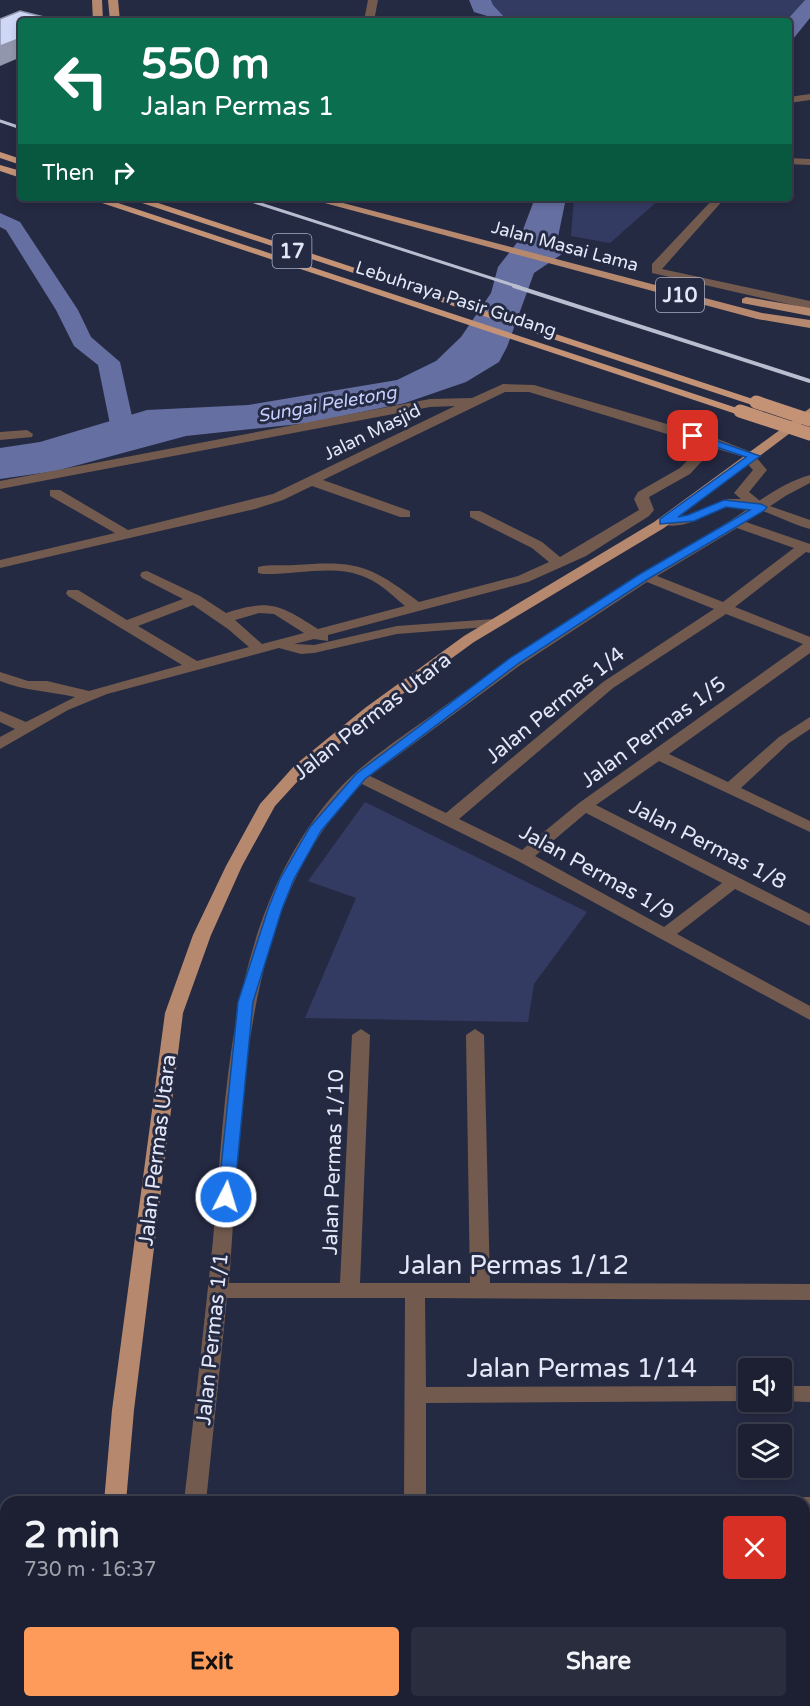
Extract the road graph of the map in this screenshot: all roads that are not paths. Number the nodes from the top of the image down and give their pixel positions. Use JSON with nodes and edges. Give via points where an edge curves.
{"nodes":[{"id":1,"x":97,"y":0,"type":"edge"},
{"id":2,"x":113,"y":0,"type":"edge"},
{"id":3,"x":373,"y":0,"type":"edge"},
{"id":4,"x":98,"y":18,"type":"edge"},
{"id":5,"x":115,"y":18,"type":"edge"},
{"id":6,"x":370,"y":18,"type":"edge"},
{"id":7,"x":810,"y":97,"type":"edge"},
{"id":8,"x":792,"y":100,"type":"edge"},
{"id":9,"x":0,"y":155,"type":"edge"},
{"id":10,"x":18,"y":161,"type":"edge"},
{"id":11,"x":792,"y":161,"type":"edge"},
{"id":12,"x":810,"y":162,"type":"edge"},
{"id":13,"x":0,"y":168,"type":"edge"},
{"id":14,"x":18,"y":174,"type":"edge"},
{"id":15,"x":101,"y":201,"type":"edge"},
{"id":16,"x":141,"y":201,"type":"edge"},
{"id":17,"x":324,"y":201,"type":"edge"},
{"id":18,"x":352,"y":201,"type":"edge"},
{"id":19,"x":717,"y":201,"type":"edge"},
{"id":20,"x":496,"y":242,"type":"junction"},
{"id":21,"x":569,"y":261,"type":"junction"},
{"id":22,"x":746,"y":301,"type":"junction"},
{"id":23,"x":810,"y":305,"type":"edge"},
{"id":24,"x":810,"y":312,"type":"edge"},
{"id":25,"x":810,"y":318,"type":"edge"},
{"id":26,"x":810,"y":326,"type":"edge"},
{"id":27,"x":530,"y":335,"type":"junction"},
{"id":28,"x":475,"y":402,"type":"junction"},
{"id":29,"x":810,"y":412,"type":"edge"},
{"id":30,"x":810,"y":420,"type":"edge"},
{"id":31,"x":27,"y":434,"type":"dead end"},
{"id":32,"x":810,"y":434,"type":"edge"},
{"id":33,"x":0,"y":436,"type":"edge"},
{"id":34,"x":713,"y":442,"type":"junction"},
{"id":35,"x":752,"y":458,"type":"junction"},
{"id":36,"x":810,"y":479,"type":"edge"},
{"id":37,"x":312,"y":481,"type":"junction"},
{"id":38,"x":0,"y":485,"type":"edge"},
{"id":39,"x":55,"y":493,"type":"dead end"},
{"id":40,"x":761,"y":507,"type":"junction"},
{"id":41,"x":405,"y":514,"type":"dead end"},
{"id":42,"x":475,"y":514,"type":"dead end"},
{"id":43,"x":664,"y":521,"type":"junction"},
{"id":44,"x":735,"y":523,"type":"junction"},
{"id":45,"x":810,"y":525,"type":"edge"},
{"id":46,"x":125,"y":535,"type":"junction"},
{"id":47,"x":537,"y":545,"type":"junction"},
{"id":48,"x":807,"y":548,"type":"edge"},
{"id":49,"x":581,"y":553,"type":"junction"},
{"id":50,"x":0,"y":564,"type":"edge"},
{"id":51,"x":560,"y":564,"type":"junction"},
{"id":52,"x":263,"y":570,"type":"dead end"},
{"id":53,"x":147,"y":575,"type":"dead end"},
{"id":54,"x":644,"y":576,"type":"junction"},
{"id":55,"x":73,"y":592,"type":"dead end"},
{"id":56,"x":195,"y":599,"type":"junction"},
{"id":57,"x":417,"y":608,"type":"junction"},
{"id":58,"x":723,"y":609,"type":"junction"},
{"id":59,"x":226,"y":618,"type":"junction"},
{"id":60,"x":494,"y":623,"type":"junction"},
{"id":61,"x":126,"y":625,"type":"junction"},
{"id":62,"x":396,"y":630,"type":"junction"},
{"id":63,"x":317,"y":635,"type":"junction"},
{"id":64,"x":469,"y":639,"type":"junction"},
{"id":65,"x":281,"y":644,"type":"junction"},
{"id":66,"x":810,"y":644,"type":"edge"},
{"id":67,"x":336,"y":646,"type":"junction"},
{"id":68,"x":260,"y":650,"type":"junction"},
{"id":69,"x":196,"y":667,"type":"junction"},
{"id":70,"x":0,"y":676,"type":"edge"},
{"id":71,"x":91,"y":696,"type":"junction"},
{"id":72,"x":0,"y":716,"type":"edge"},
{"id":73,"x":810,"y":722,"type":"edge"},
{"id":74,"x":27,"y":728,"type":"junction"},
{"id":75,"x":0,"y":744,"type":"edge"},
{"id":76,"x":657,"y":754,"type":"junction"},
{"id":77,"x":360,"y":777,"type":"junction"},
{"id":78,"x":730,"y":789,"type":"junction"},
{"id":79,"x":585,"y":806,"type":"junction"},
{"id":80,"x":449,"y":819,"type":"junction"},
{"id":81,"x":810,"y":826,"type":"edge"},
{"id":82,"x":525,"y":857,"type":"junction"},
{"id":83,"x":734,"y":882,"type":"junction"},
{"id":84,"x":810,"y":921,"type":"edge"},
{"id":85,"x":664,"y":934,"type":"junction"},
{"id":86,"x":810,"y":1014,"type":"edge"},
{"id":87,"x":361,"y":1035,"type":"dead end"},
{"id":88,"x":475,"y":1035,"type":"dead end"},
{"id":89,"x":218,"y":1290,"type":"junction"},
{"id":90,"x":350,"y":1291,"type":"junction"},
{"id":91,"x":415,"y":1292,"type":"junction"},
{"id":92,"x":480,"y":1292,"type":"junction"},
{"id":93,"x":810,"y":1292,"type":"edge"},
{"id":94,"x":738,"y":1394,"type":"edge"},
{"id":95,"x":792,"y":1394,"type":"edge"},
{"id":96,"x":810,"y":1394,"type":"edge"},
{"id":97,"x":415,"y":1395,"type":"junction"},
{"id":98,"x":116,"y":1496,"type":"edge"},
{"id":99,"x":196,"y":1496,"type":"edge"},
{"id":100,"x":415,"y":1496,"type":"edge"}],
"edges":[{"from":1,"to":4,"type":"main road"},
{"from":2,"to":5,"type":"main road"},
{"from":3,"to":6,"type":"street"},
{"from":7,"to":8,"type":"street"},
{"from":9,"to":10,"type":"highway"},
{"from":11,"to":12,"type":"street"},
{"from":13,"to":14,"type":"highway"},
{"from":15,"to":27,"type":"highway","name":"Lebuhraya Pasir Gudang","number":"17","via":[[445,314]]},
{"from":16,"to":27,"type":"highway","name":"Lebuhraya Pasir Gudang","number":"17","via":[[453,303]]},
{"from":17,"to":20,"type":"main road","name":"Jalan Masai Lama","number":"J10"},
{"from":18,"to":20,"type":"main road","name":"Jalan Masai Lama","number":"J10"},
{"from":19,"to":23,"type":"street","via":[[656,266],[656,271]]},
{"from":20,"to":21,"type":"main road","name":"Jalan Masai Lama","number":"J10"},
{"from":21,"to":22,"type":"main road","name":"Jalan Masai Lama","number":"J10"},
{"from":21,"to":26,"type":"main road","name":"Jalan Masai Lama","number":"J10","via":[[761,316]]},
{"from":22,"to":24,"type":"main road"},
{"from":22,"to":25,"type":"main road","name":"Jalan Masai Lama","number":"J10"},
{"from":27,"to":30,"type":"highway","name":"Lebuhraya Pasir Gudang","number":"17","bridge":true},
{"from":27,"to":32,"type":"highway","name":"Lebuhraya Pasir Gudang","number":"17","bridge":true},
{"from":28,"to":34,"type":"street","name":"Jalan Masjid","via":[[503,388],[530,388]]},
{"from":28,"to":37,"type":"street","name":"Jalan Masjid"},
{"from":28,"to":38,"type":"street","via":[[430,403]]},
{"from":29,"to":35,"type":"main road","name":"Jalan Permas Utara"},
{"from":31,"to":33,"type":"street"},
{"from":34,"to":35,"type":"street","name":"Jalan Masjid"},
{"from":34,"to":49,"type":"street","via":[[685,471],[643,495],[647,510],[644,513]]},
{"from":35,"to":40,"type":"street","via":[[760,470],[741,493]]},
{"from":35,"to":43,"type":"main road","name":"Jalan Permas Utara"},
{"from":36,"to":40,"type":"street","name":"Jalan Permas 1/1","via":[[802,480]]},
{"from":37,"to":41,"type":"street"},
{"from":37,"to":46,"type":"street","name":"Jalan Masjid","via":[[250,506]]},
{"from":39,"to":46,"type":"street"},
{"from":40,"to":43,"type":"street","via":[[724,504],[690,519]]},
{"from":40,"to":44,"type":"street","name":"Jalan Permas 1/1"},
{"from":40,"to":45,"type":"street"},
{"from":42,"to":47,"type":"street"},
{"from":43,"to":60,"type":"main road","name":"Jalan Permas Utara"},
{"from":44,"to":48,"type":"street"},
{"from":44,"to":54,"type":"street","name":"Jalan Permas 1/1"},
{"from":46,"to":50,"type":"street","name":"Jalan Masjid"},
{"from":47,"to":49,"type":"street"},
{"from":47,"to":51,"type":"street"},
{"from":48,"to":58,"type":"street","name":"Jalan Permas 1/4"},
{"from":49,"to":51,"type":"street"},
{"from":51,"to":57,"type":"street","via":[[489,590]]},
{"from":52,"to":57,"type":"street","via":[[343,566],[357,569],[372,574]]},
{"from":53,"to":56,"type":"street"},
{"from":54,"to":58,"type":"street"},
{"from":54,"to":77,"type":"street","name":"Jalan Permas 1/1","via":[[515,660]]},
{"from":55,"to":61,"type":"street"},
{"from":56,"to":59,"type":"street"},
{"from":56,"to":61,"type":"street"},
{"from":57,"to":63,"type":"street"},
{"from":58,"to":66,"type":"street"},
{"from":58,"to":80,"type":"street","name":"Jalan Permas 1/4","via":[[608,685]]},
{"from":59,"to":63,"type":"street","via":[[263,606],[297,619]]},
{"from":59,"to":68,"type":"street"},
{"from":60,"to":62,"type":"street"},
{"from":60,"to":64,"type":"main road","name":"Jalan Permas Utara"},
{"from":61,"to":69,"type":"street"},
{"from":62,"to":64,"type":"street","via":[[441,632]]},
{"from":62,"to":67,"type":"street"},
{"from":63,"to":65,"type":"street"},
{"from":63,"to":67,"type":"street"},
{"from":64,"to":98,"type":"main road","name":"Jalan Permas Utara","via":[[370,711],[301,768],[268,804],[202,935],[174,1013]]},
{"from":65,"to":67,"type":"street","via":[[301,650]]},
{"from":65,"to":68,"type":"street"},
{"from":66,"to":76,"type":"street","name":"Jalan Permas 1/5"},
{"from":68,"to":69,"type":"street"},
{"from":69,"to":71,"type":"street"},
{"from":70,"to":71,"type":"street","via":[[26,686],[47,686]]},
{"from":71,"to":74,"type":"street"},
{"from":72,"to":74,"type":"street"},
{"from":73,"to":78,"type":"street"},
{"from":74,"to":75,"type":"street"},
{"from":76,"to":78,"type":"street"},
{"from":76,"to":79,"type":"street","name":"Jalan Permas 1/5"},
{"from":77,"to":80,"type":"street","name":"Jalan Permas 1/9"},
{"from":77,"to":89,"type":"street","name":"Jalan Permas 1/1","via":[[315,830],[287,879],[246,1002]]},
{"from":78,"to":81,"type":"street"},
{"from":79,"to":82,"type":"street","name":"Jalan Permas 1/5"},
{"from":79,"to":83,"type":"street","name":"Jalan Permas 1/8"},
{"from":80,"to":82,"type":"street","name":"Jalan Permas 1/9"},
{"from":82,"to":85,"type":"street","name":"Jalan Permas 1/9"},
{"from":83,"to":84,"type":"street","name":"Jalan Permas 1/8"},
{"from":83,"to":85,"type":"street"},
{"from":85,"to":86,"type":"street","name":"Jalan Permas 1/9"},
{"from":87,"to":90,"type":"street","name":"Jalan Permas 1/10"},
{"from":88,"to":92,"type":"street"},
{"from":89,"to":90,"type":"street","name":"Jalan Permas 1/12"},
{"from":89,"to":99,"type":"street","name":"Jalan Permas 1/1"},
{"from":90,"to":91,"type":"street","name":"Jalan Permas 1/12"},
{"from":91,"to":92,"type":"street","name":"Jalan Permas 1/12"},
{"from":91,"to":97,"type":"street"},
{"from":92,"to":93,"type":"street","name":"Jalan Permas 1/12"},
{"from":94,"to":97,"type":"street","name":"Jalan Permas 1/14"},
{"from":95,"to":96,"type":"street"},
{"from":97,"to":100,"type":"street"}]}
